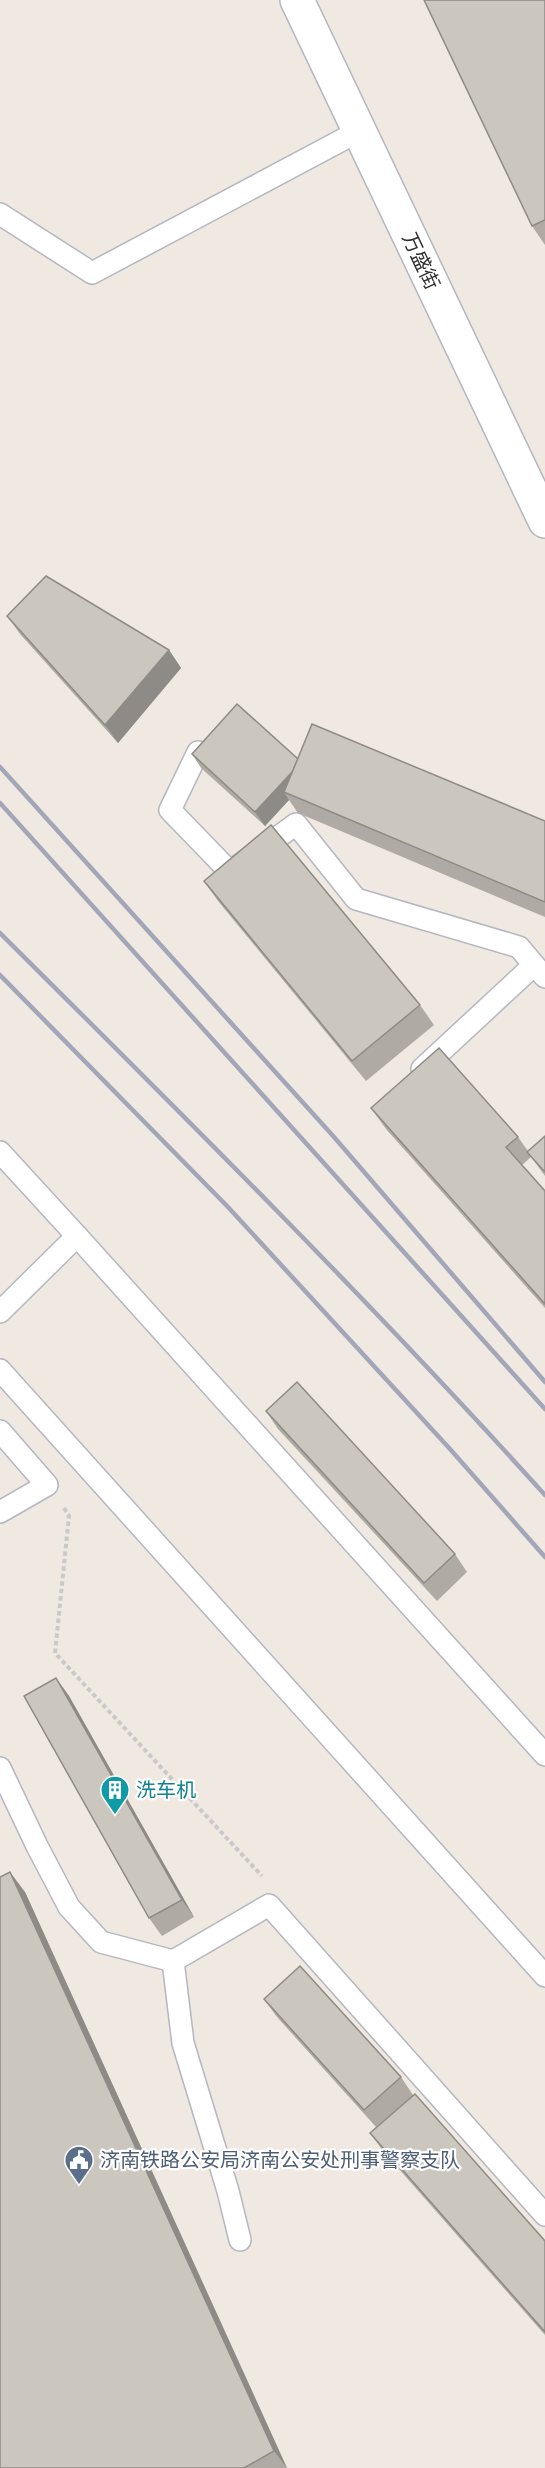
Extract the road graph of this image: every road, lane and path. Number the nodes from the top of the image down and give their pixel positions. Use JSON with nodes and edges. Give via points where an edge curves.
{"nodes":[{"id":1,"x":297,"y":0,"type":"edge"},
{"id":2,"x":359,"y":131,"type":"junction"},
{"id":3,"x":0,"y":214,"type":"edge"},
{"id":4,"x":545,"y":521,"type":"edge"},
{"id":5,"x":198,"y":752,"type":"edge"},
{"id":6,"x":539,"y":971,"type":"edge"},
{"id":7,"x":409,"y":1082,"type":"edge"},
{"id":8,"x":0,"y":1152,"type":"edge"},
{"id":9,"x":77,"y":1236,"type":"junction"},
{"id":10,"x":0,"y":1312,"type":"edge"},
{"id":11,"x":0,"y":1370,"type":"edge"},
{"id":12,"x":0,"y":1431,"type":"edge"},
{"id":13,"x":47,"y":1485,"type":"junction"},
{"id":14,"x":0,"y":1512,"type":"edge"},
{"id":15,"x":545,"y":1755,"type":"edge"},
{"id":16,"x":0,"y":1768,"type":"edge"},
{"id":17,"x":269,"y":1905,"type":"junction"},
{"id":18,"x":173,"y":1961,"type":"junction"},
{"id":19,"x":545,"y":1976,"type":"edge"},
{"id":20,"x":545,"y":2215,"type":"edge"},
{"id":21,"x":240,"y":2240,"type":"dead end"}],
"edges":[{"from":1,"to":2,"type":"street","name":"万盛街"},
{"from":2,"to":3,"type":"lane","via":[[92,273]]},
{"from":2,"to":4,"type":"street","name":"万盛街"},
{"from":5,"to":6,"type":"lane","via":[[170,810],[230,872],[296,824],[356,899],[519,947]]},
{"from":6,"to":7,"type":"lane"},
{"from":8,"to":9,"type":"lane"},
{"from":9,"to":10,"type":"lane"},
{"from":9,"to":15,"type":"lane"},
{"from":11,"to":19,"type":"lane"},
{"from":12,"to":13,"type":"lane"},
{"from":13,"to":14,"type":"lane"},
{"from":13,"to":17,"type":"path","via":[[69,1516],[56,1653],[265,1878]]},
{"from":16,"to":18,"type":"lane","via":[[69,1907],[101,1942]]},
{"from":17,"to":18,"type":"lane"},
{"from":17,"to":20,"type":"lane"},
{"from":18,"to":21,"type":"lane","via":[[183,2043]]}]}
